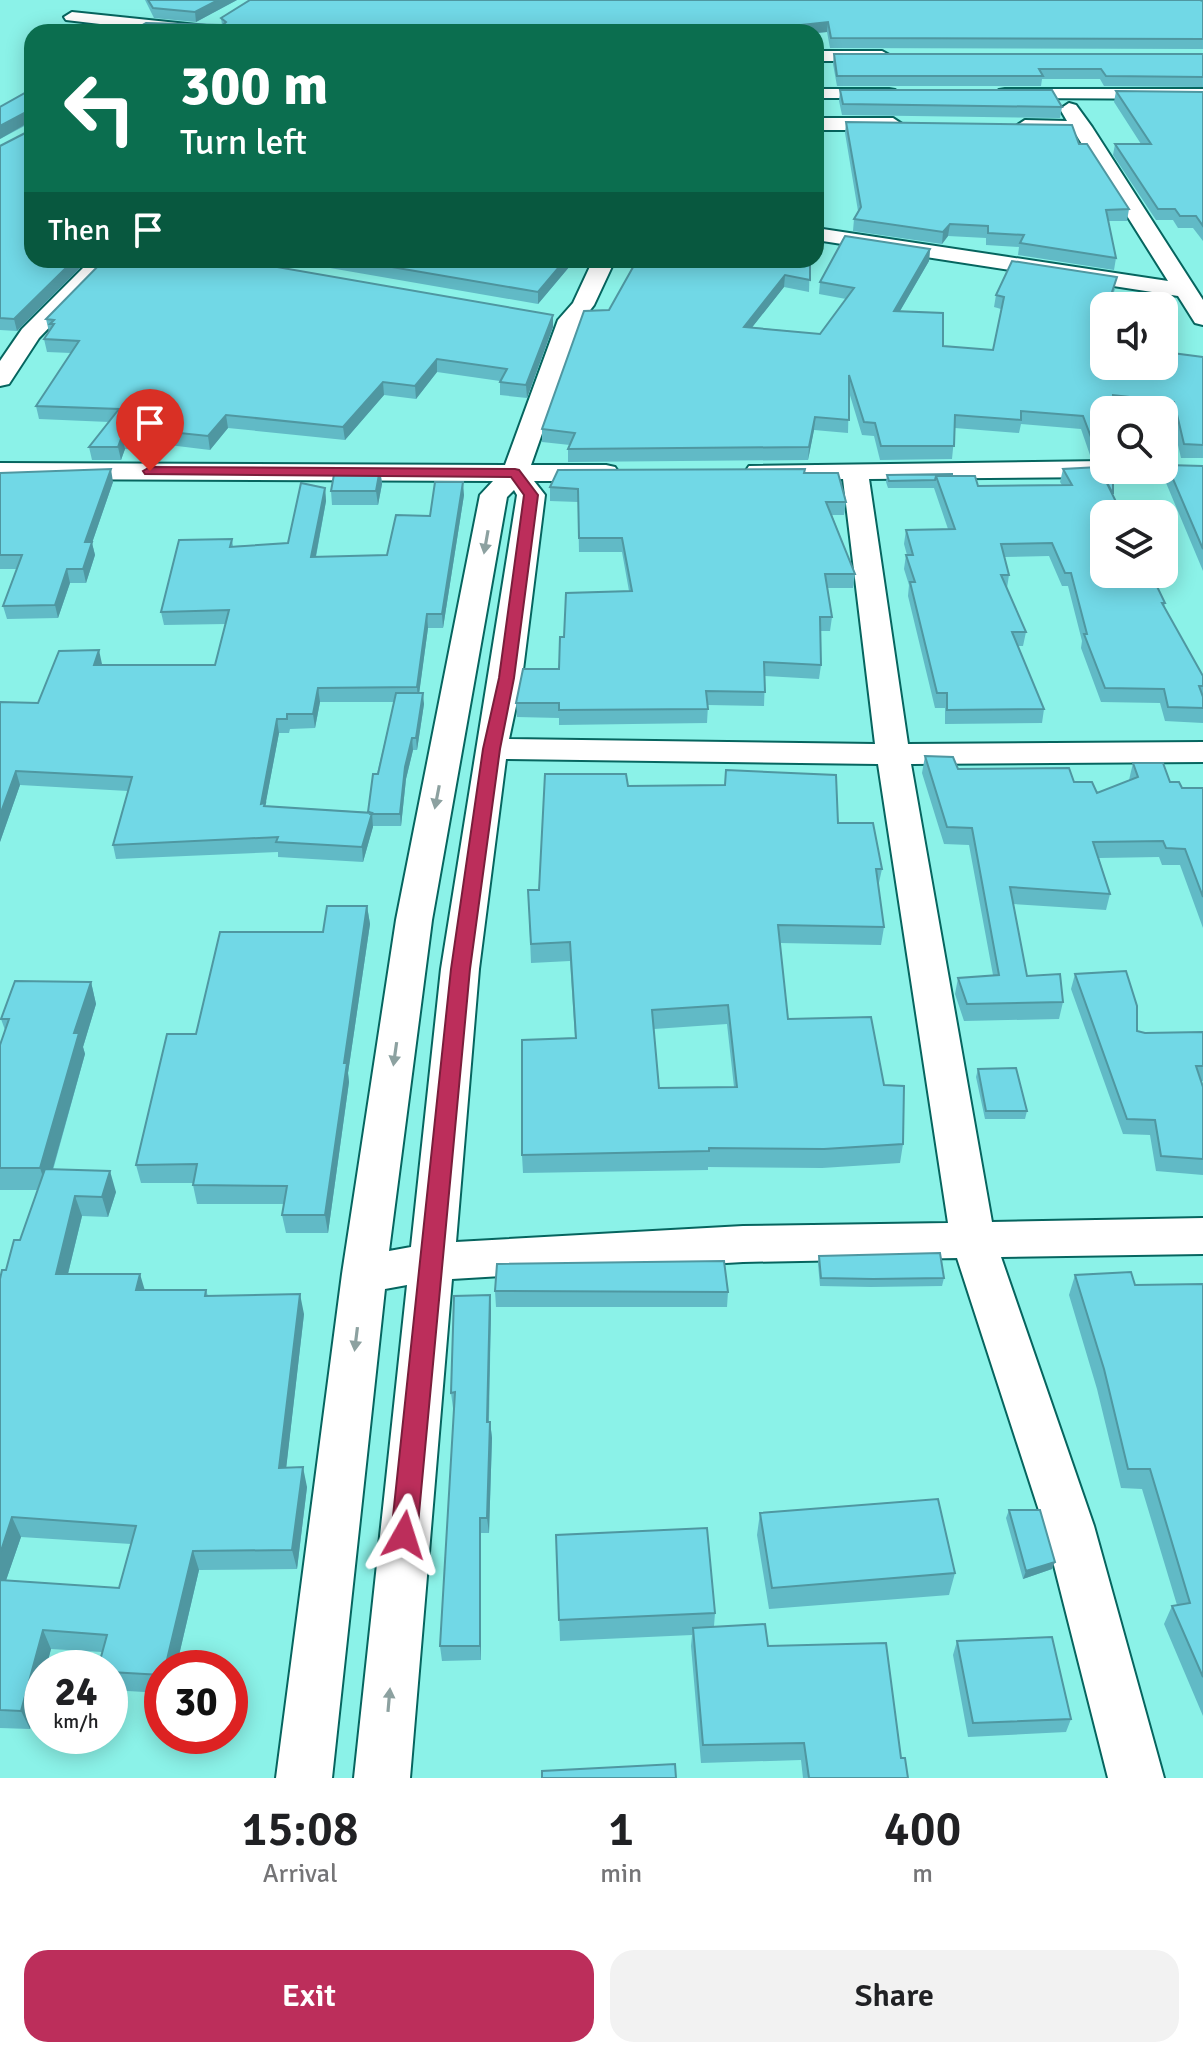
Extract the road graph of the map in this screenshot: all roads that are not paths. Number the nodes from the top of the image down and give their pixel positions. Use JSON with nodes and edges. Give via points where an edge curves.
{"nodes":[{"id":1,"x":227,"y":15,"type":"edge"},
{"id":2,"x":72,"y":17,"type":"dead end"},
{"id":3,"x":138,"y":24,"type":"edge"},
{"id":4,"x":214,"y":24,"type":"edge"},
{"id":5,"x":824,"y":56,"type":"edge"},
{"id":6,"x":893,"y":56,"type":"edge"},
{"id":7,"x":824,"y":94,"type":"edge"},
{"id":8,"x":915,"y":94,"type":"edge"},
{"id":9,"x":979,"y":94,"type":"edge"},
{"id":10,"x":1203,"y":94,"type":"edge"},
{"id":11,"x":1058,"y":95,"type":"junction"},
{"id":12,"x":824,"y":124,"type":"edge"},
{"id":13,"x":916,"y":124,"type":"edge"},
{"id":14,"x":1007,"y":126,"type":"edge"},
{"id":15,"x":1083,"y":127,"type":"junction"},
{"id":16,"x":824,"y":235,"type":"edge"},
{"id":17,"x":95,"y":268,"type":"edge"},
{"id":18,"x":600,"y":268,"type":"edge"},
{"id":19,"x":1183,"y":290,"type":"junction"},
{"id":20,"x":1203,"y":318,"type":"edge"},
{"id":21,"x":0,"y":379,"type":"edge"},
{"id":22,"x":1090,"y":469,"type":"edge"},
{"id":23,"x":0,"y":471,"type":"edge"},
{"id":24,"x":638,"y":472,"type":"edge"},
{"id":25,"x":731,"y":472,"type":"edge"},
{"id":26,"x":855,"y":472,"type":"junction"},
{"id":27,"x":515,"y":473,"type":"junction"},
{"id":28,"x":491,"y":749,"type":"junction"},
{"id":29,"x":1203,"y":752,"type":"edge"},
{"id":30,"x":893,"y":754,"type":"junction"},
{"id":31,"x":1203,"y":1236,"type":"edge"},
{"id":32,"x":973,"y":1241,"type":"junction"},
{"id":33,"x":430,"y":1262,"type":"junction"},
{"id":34,"x":364,"y":1274,"type":"junction"},
{"id":35,"x":304,"y":1778,"type":"edge"},
{"id":36,"x":382,"y":1778,"type":"edge"},
{"id":37,"x":1136,"y":1778,"type":"edge"}],
"edges":[{"from":1,"to":4,"type":"street"},
{"from":2,"to":3,"type":"street"},
{"from":5,"to":6,"type":"street"},
{"from":7,"to":8,"type":"street"},
{"from":9,"to":11,"type":"street"},
{"from":10,"to":11,"type":"street"},
{"from":11,"to":15,"type":"street"},
{"from":12,"to":13,"type":"street"},
{"from":14,"to":15,"type":"street"},
{"from":15,"to":19,"type":"street"},
{"from":16,"to":19,"type":"street"},
{"from":17,"to":21,"type":"street","via":[[30,334]]},
{"from":18,"to":27,"type":"street","via":[[583,305],[562,319]]},
{"from":19,"to":20,"type":"street"},
{"from":22,"to":26,"type":"street"},
{"from":23,"to":27,"type":"street"},
{"from":24,"to":27,"type":"street"},
{"from":25,"to":26,"type":"street"},
{"from":26,"to":30,"type":"street"},
{"from":27,"to":28,"type":"street","via":[[531,495]]},
{"from":27,"to":34,"type":"street","one_way":true,"via":[[494,495],[414,920]]},
{"from":28,"to":30,"type":"street"},
{"from":28,"to":33,"type":"street","via":[[460,969]]},
{"from":29,"to":30,"type":"street"},
{"from":30,"to":32,"type":"street"},
{"from":31,"to":32,"type":"street"},
{"from":32,"to":33,"type":"street","via":[[743,1244]]},
{"from":32,"to":37,"type":"street","via":[[1069,1526]]},
{"from":33,"to":34,"type":"street"},
{"from":36,"to":33,"type":"street","one_way":true},
{"from":34,"to":35,"type":"street","one_way":true}]}
